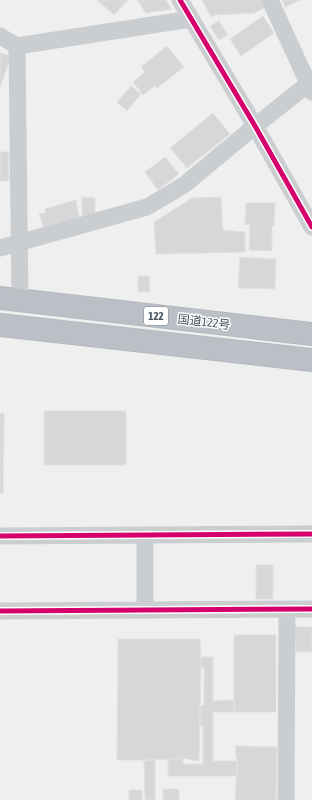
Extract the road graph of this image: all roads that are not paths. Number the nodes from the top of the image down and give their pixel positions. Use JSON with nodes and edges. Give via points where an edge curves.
{"nodes":[{"id":1,"x":180,"y":0,"type":"edge"},
{"id":2,"x":270,"y":0,"type":"edge"},
{"id":3,"x":191,"y":19,"type":"junction"},
{"id":4,"x":0,"y":36,"type":"edge"},
{"id":5,"x":17,"y":46,"type":"junction"},
{"id":6,"x":310,"y":86,"type":"edge"},
{"id":7,"x":255,"y":126,"type":"junction"},
{"id":8,"x":312,"y":227,"type":"edge"},
{"id":9,"x":19,"y":243,"type":"junction"},
{"id":10,"x":0,"y":248,"type":"edge"},
{"id":11,"x":10,"y":299,"type":"edge"},
{"id":12,"x":0,"y":324,"type":"edge"},
{"id":13,"x":312,"y":334,"type":"edge"},
{"id":14,"x":312,"y":360,"type":"edge"},
{"id":15,"x":312,"y":534,"type":"edge"},
{"id":16,"x":145,"y":535,"type":"junction"},
{"id":17,"x":0,"y":536,"type":"edge"},
{"id":18,"x":312,"y":609,"type":"edge"},
{"id":19,"x":145,"y":610,"type":"junction"},
{"id":20,"x":287,"y":610,"type":"junction"},
{"id":21,"x":0,"y":611,"type":"edge"},
{"id":22,"x":286,"y":800,"type":"edge"}],
"edges":[{"from":1,"to":3,"type":"street"},
{"from":2,"to":6,"type":"street"},
{"from":3,"to":5,"type":"street"},
{"from":3,"to":7,"type":"street"},
{"from":4,"to":5,"type":"street"},
{"from":5,"to":9,"type":"street"},
{"from":6,"to":7,"type":"street"},
{"from":7,"to":8,"type":"street"},
{"from":7,"to":9,"type":"street","via":[[184,185],[147,207]]},
{"from":9,"to":10,"type":"street"},
{"from":9,"to":11,"type":"street"},
{"from":11,"to":13,"type":"highway","name":"国道122号","number":"122"},
{"from":12,"to":14,"type":"highway","number":"122"},
{"from":15,"to":16,"type":"street"},
{"from":16,"to":17,"type":"street"},
{"from":16,"to":19,"type":"street"},
{"from":18,"to":20,"type":"street"},
{"from":19,"to":20,"type":"street"},
{"from":19,"to":21,"type":"street"},
{"from":20,"to":22,"type":"street"}]}
